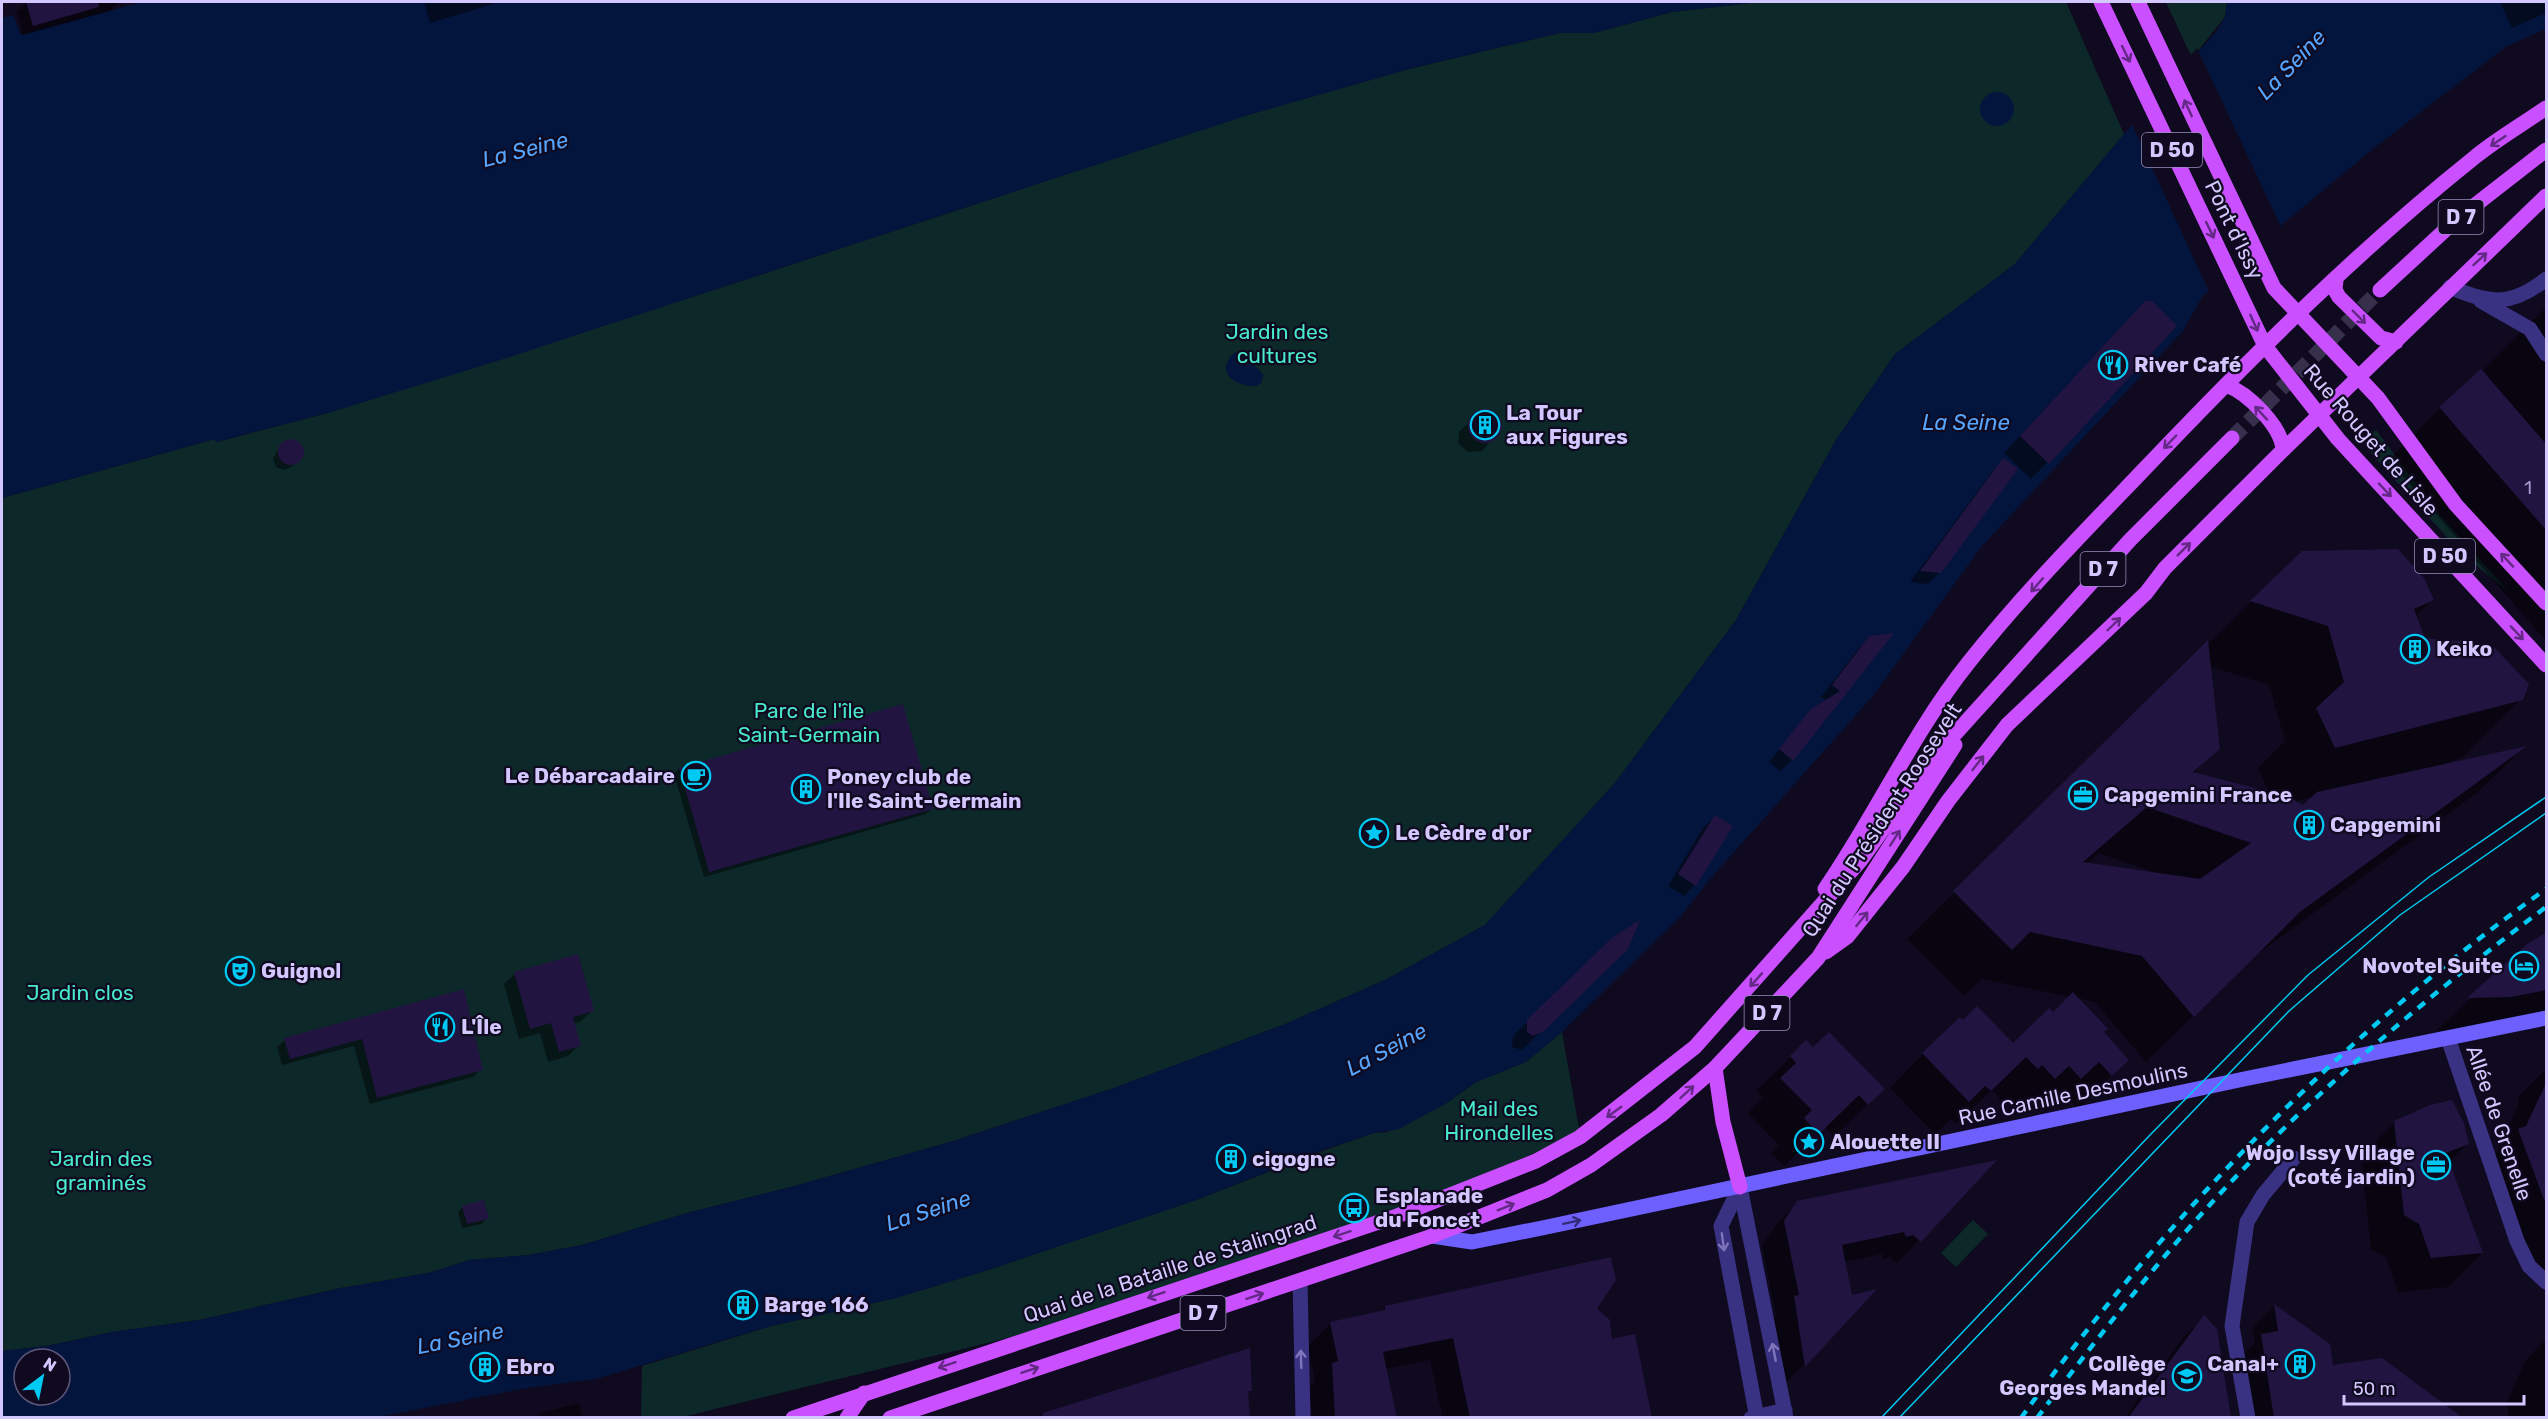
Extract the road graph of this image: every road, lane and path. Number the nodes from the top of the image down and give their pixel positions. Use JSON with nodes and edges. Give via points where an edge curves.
{"nodes":[{"id":1,"x":2101,"y":2,"type":"edge"},
{"id":2,"x":2138,"y":2,"type":"edge"},
{"id":3,"x":2547,"y":108,"type":"edge"},
{"id":4,"x":2547,"y":150,"type":"edge"},
{"id":5,"x":2547,"y":196,"type":"edge"},
{"id":6,"x":2547,"y":279,"type":"edge"},
{"id":7,"x":2336,"y":280,"type":"junction"},
{"id":8,"x":2450,"y":287,"type":"junction"},
{"id":9,"x":2380,"y":290,"type":"tunnel mouth"},
{"id":10,"x":2478,"y":299,"type":"junction"},
{"id":11,"x":2299,"y":315,"type":"junction"},
{"id":12,"x":2396,"y":342,"type":"junction"},
{"id":13,"x":2265,"y":346,"type":"junction"},
{"id":14,"x":2547,"y":354,"type":"edge"},
{"id":15,"x":2359,"y":378,"type":"junction"},
{"id":16,"x":2226,"y":385,"type":"junction"},
{"id":17,"x":2319,"y":415,"type":"junction"},
{"id":18,"x":2232,"y":438,"type":"tunnel mouth"},
{"id":19,"x":2283,"y":450,"type":"junction"},
{"id":20,"x":2547,"y":603,"type":"edge"},
{"id":21,"x":2547,"y":664,"type":"edge"},
{"id":22,"x":1980,"y":705,"type":"junction"},
{"id":23,"x":1796,"y":936,"type":"junction"},
{"id":24,"x":1818,"y":958,"type":"junction"},
{"id":25,"x":2547,"y":1018,"type":"edge"},
{"id":26,"x":2448,"y":1038,"type":"junction"},
{"id":27,"x":1715,"y":1068,"type":"junction"},
{"id":28,"x":2294,"y":1158,"type":"dead end"},
{"id":29,"x":1740,"y":1188,"type":"junction"},
{"id":30,"x":1432,"y":1236,"type":"junction"},
{"id":31,"x":1300,"y":1281,"type":"junction"},
{"id":32,"x":2547,"y":1282,"type":"edge"},
{"id":33,"x":864,"y":1393,"type":"junction"},
{"id":34,"x":1786,"y":1414,"type":"edge"},
{"id":35,"x":1755,"y":1417,"type":"edge"},
{"id":36,"x":794,"y":1418,"type":"edge"},
{"id":37,"x":847,"y":1418,"type":"edge"},
{"id":38,"x":890,"y":1418,"type":"edge"},
{"id":39,"x":1303,"y":1418,"type":"edge"},
{"id":40,"x":2248,"y":1418,"type":"edge"}],
"edges":[{"from":1,"to":13,"type":"main road","name":"Pont d'Issy","number":"D 50","one_way":true},
{"from":11,"to":2,"type":"main road","name":"Pont d'Issy","number":"D 50","one_way":true,"via":[[2267,275]]},
{"from":3,"to":7,"type":"main road","one_way":true,"via":[[2476,156]]},
{"from":4,"to":9,"type":"main road","number":"D 7","via":[[2456,220]]},
{"from":8,"to":5,"type":"main road","one_way":true},
{"from":6,"to":10,"type":"street","via":[[2526,294],[2506,301]]},
{"from":7,"to":11,"type":"main road"},
{"from":7,"to":12,"type":"main road","one_way":true,"via":[[2339,297],[2381,338]]},
{"from":8,"to":10,"type":"street"},
{"from":8,"to":12,"type":"main road"},
{"from":10,"to":14,"type":"street","via":[[2530,329]]},
{"from":11,"to":13,"type":"main road"},
{"from":11,"to":15,"type":"main road","name":"Rue Rouget de Lisle","number":"D 50"},
{"from":12,"to":15,"type":"main road"},
{"from":13,"to":16,"type":"main road"},
{"from":13,"to":17,"type":"main road","name":"Rue Rouget de Lisle","number":"D 50"},
{"from":15,"to":17,"type":"main road"},
{"from":20,"to":15,"type":"main road","name":"Rue Rouget de Lisle","number":"D 50","one_way":true,"via":[[2456,505]]},
{"from":19,"to":16,"type":"main road","one_way":true,"via":[[2280,432],[2239,390]]},
{"from":16,"to":23,"type":"main road","one_way":true,"via":[[2073,544],[1969,662],[1907,751],[1848,856]]},
{"from":17,"to":19,"type":"main road"},
{"from":17,"to":21,"type":"main road","name":"Rue Rouget de Lisle","number":"D 50","one_way":true},
{"from":18,"to":22,"type":"main road","name":"Quai du Président Roosevelt","number":"D 7","via":[[2130,540]]},
{"from":24,"to":19,"type":"main road","one_way":true,"via":[[1847,937],[2007,725],[2146,593],[2164,568]]},
{"from":22,"to":23,"type":"main road","name":"Quai du Président Roosevelt","number":"D 7","via":[[1937,754],[1861,860]]},
{"from":24,"to":22,"type":"main road","name":"Quai du Président Roosevelt","number":"D 7","one_way":true},
{"from":23,"to":33,"type":"main road","name":"Quai de la Bataille de Stalingrad","number":"D 7","one_way":true,"via":[[1695,1047],[1580,1137],[1536,1161],[1397,1216]]},
{"from":24,"to":27,"type":"main road","number":"D 7"},
{"from":25,"to":26,"type":"street","name":"Rue Camille Desmoulins"},
{"from":26,"to":29,"type":"street","name":"Rue Camille Desmoulins"},
{"from":26,"to":32,"type":"street","name":"Allée de Grenelle","via":[[2519,1247],[2529,1266]]},
{"from":27,"to":29,"type":"main road","via":[[1723,1122]]},
{"from":30,"to":27,"type":"main road","number":"D 7","one_way":true,"via":[[1547,1190],[1591,1165],[1661,1115]]},
{"from":28,"to":40,"type":"street","via":[[2263,1195],[2247,1222],[2232,1326]]},
{"from":30,"to":29,"type":"street","name":"Rue Camille Desmoulins","one_way":true,"via":[[1472,1242]]},
{"from":34,"to":29,"type":"street","one_way":true},
{"from":29,"to":35,"type":"street","one_way":true,"via":[[1721,1226]]},
{"from":30,"to":31,"type":"main road","number":"D 7"},
{"from":38,"to":31,"type":"main road","number":"D 7","one_way":true},
{"from":39,"to":31,"type":"street","one_way":true},
{"from":33,"to":36,"type":"main road","name":"Quai de la Bataille de Stalingrad","number":"D 7"},
{"from":33,"to":37,"type":"main road"},
{"from":34,"to":35,"type":"street"}]}
